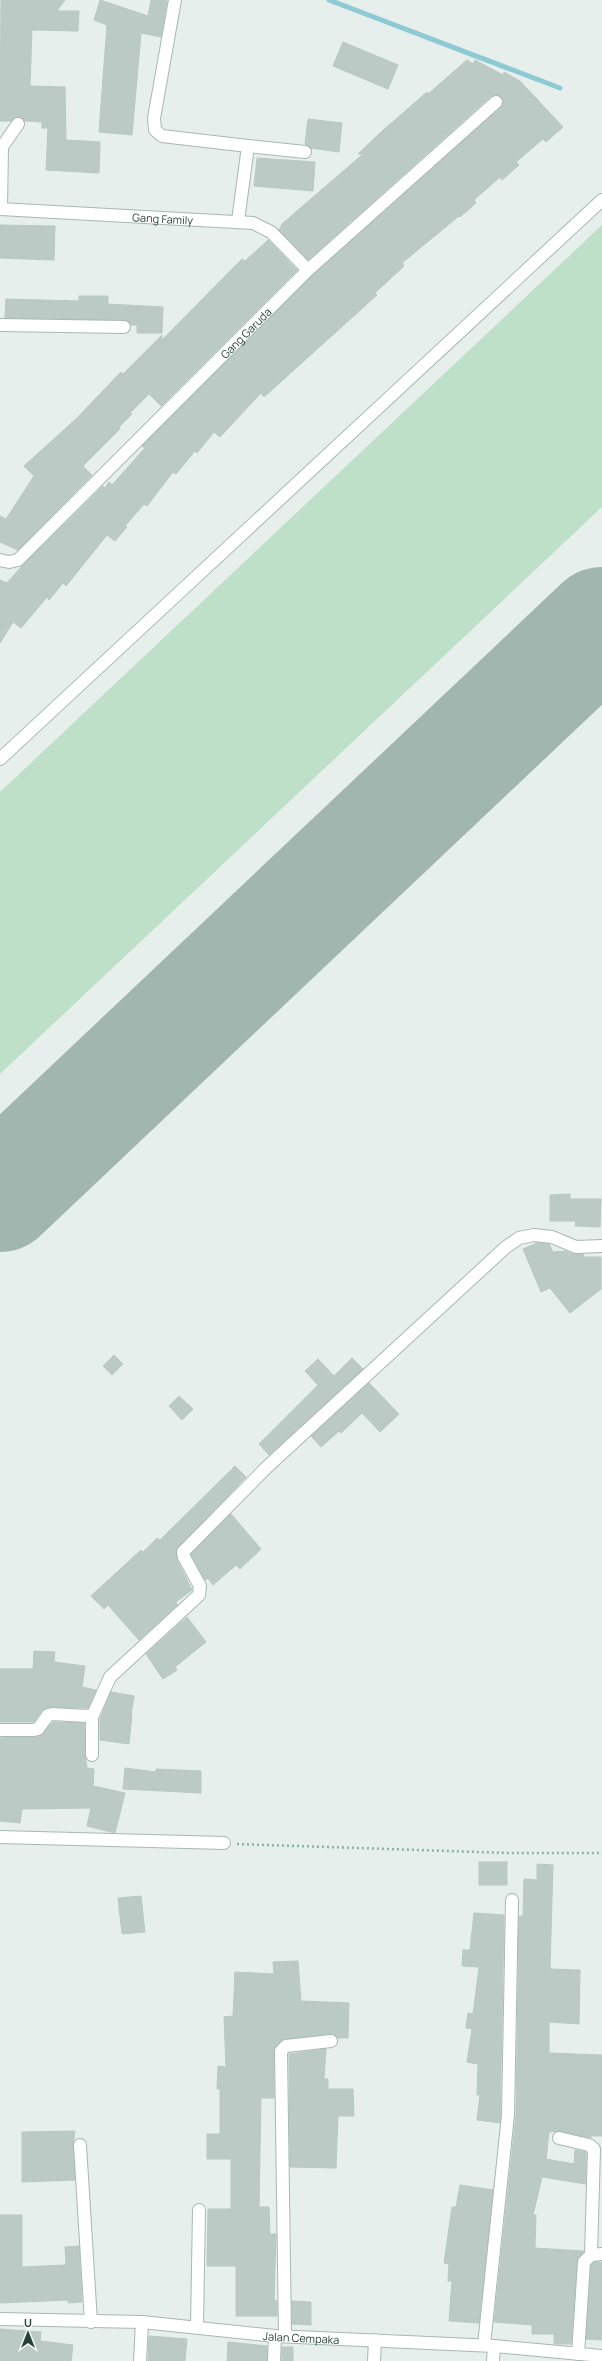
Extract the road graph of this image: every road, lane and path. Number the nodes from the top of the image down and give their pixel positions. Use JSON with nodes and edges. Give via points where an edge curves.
{"nodes":[{"id":1,"x":175,"y":0,"type":"edge"},
{"id":2,"x":496,"y":102,"type":"dead end"},
{"id":3,"x":18,"y":124,"type":"dead end"},
{"id":4,"x":248,"y":146,"type":"junction"},
{"id":5,"x":305,"y":152,"type":"dead end"},
{"id":6,"x":602,"y":200,"type":"edge"},
{"id":7,"x":0,"y":209,"type":"edge"},
{"id":8,"x":238,"y":221,"type":"junction"},
{"id":9,"x":308,"y":270,"type":"junction"},
{"id":10,"x":0,"y":325,"type":"edge"},
{"id":11,"x":124,"y":327,"type":"dead end"},
{"id":12,"x":0,"y":560,"type":"edge"},
{"id":13,"x":0,"y":759,"type":"edge"},
{"id":14,"x":602,"y":1246,"type":"edge"},
{"id":15,"x":92,"y":1715,"type":"junction"},
{"id":16,"x":0,"y":1730,"type":"edge"},
{"id":17,"x":92,"y":1755,"type":"dead end"},
{"id":18,"x":0,"y":1837,"type":"edge"},
{"id":19,"x":224,"y":1843,"type":"joint"},
{"id":20,"x":602,"y":1853,"type":"edge"},
{"id":21,"x":512,"y":1900,"type":"dead end"},
{"id":22,"x":331,"y":2041,"type":"dead end"},
{"id":23,"x":559,"y":2138,"type":"dead end"},
{"id":24,"x":80,"y":2145,"type":"dead end"},
{"id":25,"x":199,"y":2210,"type":"dead end"},
{"id":26,"x":597,"y":2254,"type":"edge"},
{"id":27,"x":0,"y":2319,"type":"edge"},
{"id":28,"x":91,"y":2322,"type":"junction"},
{"id":29,"x":142,"y":2322,"type":"junction"},
{"id":30,"x":197,"y":2326,"type":"junction"},
{"id":31,"x":280,"y":2336,"type":"junction"},
{"id":32,"x":375,"y":2340,"type":"junction"},
{"id":33,"x":489,"y":2345,"type":"junction"},
{"id":34,"x":578,"y":2354,"type":"junction"},
{"id":35,"x":602,"y":2356,"type":"edge"},
{"id":36,"x":140,"y":2361,"type":"edge"},
{"id":37,"x":274,"y":2361,"type":"edge"},
{"id":38,"x":374,"y":2361,"type":"edge"},
{"id":39,"x":493,"y":2361,"type":"edge"}],
"edges":[{"from":1,"to":4,"type":"street","via":[[154,118],[155,130],[162,136]]},
{"from":2,"to":9,"type":"street","name":"Gang Garuda"},
{"from":3,"to":7,"type":"street","via":[[2,147]]},
{"from":4,"to":5,"type":"street"},
{"from":4,"to":8,"type":"street"},
{"from":6,"to":13,"type":"street"},
{"from":7,"to":8,"type":"street","name":"Gang Family"},
{"from":8,"to":9,"type":"street","name":"Gang Family","via":[[253,223],[272,232]]},
{"from":9,"to":12,"type":"street","name":"Gang Garuda","via":[[18,560]]},
{"from":10,"to":11,"type":"street"},
{"from":14,"to":15,"type":"street","via":[[576,1247],[552,1237],[534,1235],[519,1238],[494,1257],[268,1467],[183,1552],[200,1586],[199,1595],[110,1677]]},
{"from":15,"to":16,"type":"street","via":[[52,1714],[48,1715],[38,1729]]},
{"from":15,"to":17,"type":"street"},
{"from":18,"to":19,"type":"street"},
{"from":19,"to":20,"type":"path","via":[[510,1853]]},
{"from":21,"to":33,"type":"street","via":[[508,2115]]},
{"from":22,"to":31,"type":"street","via":[[286,2046],[281,2051]]},
{"from":23,"to":26,"type":"street","via":[[589,2145],[594,2149]]},
{"from":24,"to":28,"type":"street"},
{"from":25,"to":30,"type":"street"},
{"from":26,"to":34,"type":"street","via":[[584,2262]]},
{"from":27,"to":28,"type":"street","name":"Jalan Cempaka"},
{"from":28,"to":29,"type":"street","name":"Jalan Cempaka"},
{"from":29,"to":30,"type":"street","name":"Jalan Cempaka"},
{"from":29,"to":36,"type":"street"},
{"from":30,"to":31,"type":"street","name":"Jalan Cempaka"},
{"from":31,"to":32,"type":"street","name":"Jalan Cempaka"},
{"from":31,"to":37,"type":"street"},
{"from":32,"to":33,"type":"street","name":"Jalan Cempaka"},
{"from":32,"to":38,"type":"street"},
{"from":33,"to":34,"type":"street","name":"Jalan Cempaka"},
{"from":33,"to":39,"type":"street"},
{"from":34,"to":35,"type":"street","name":"Jalan Cempaka"}]}
